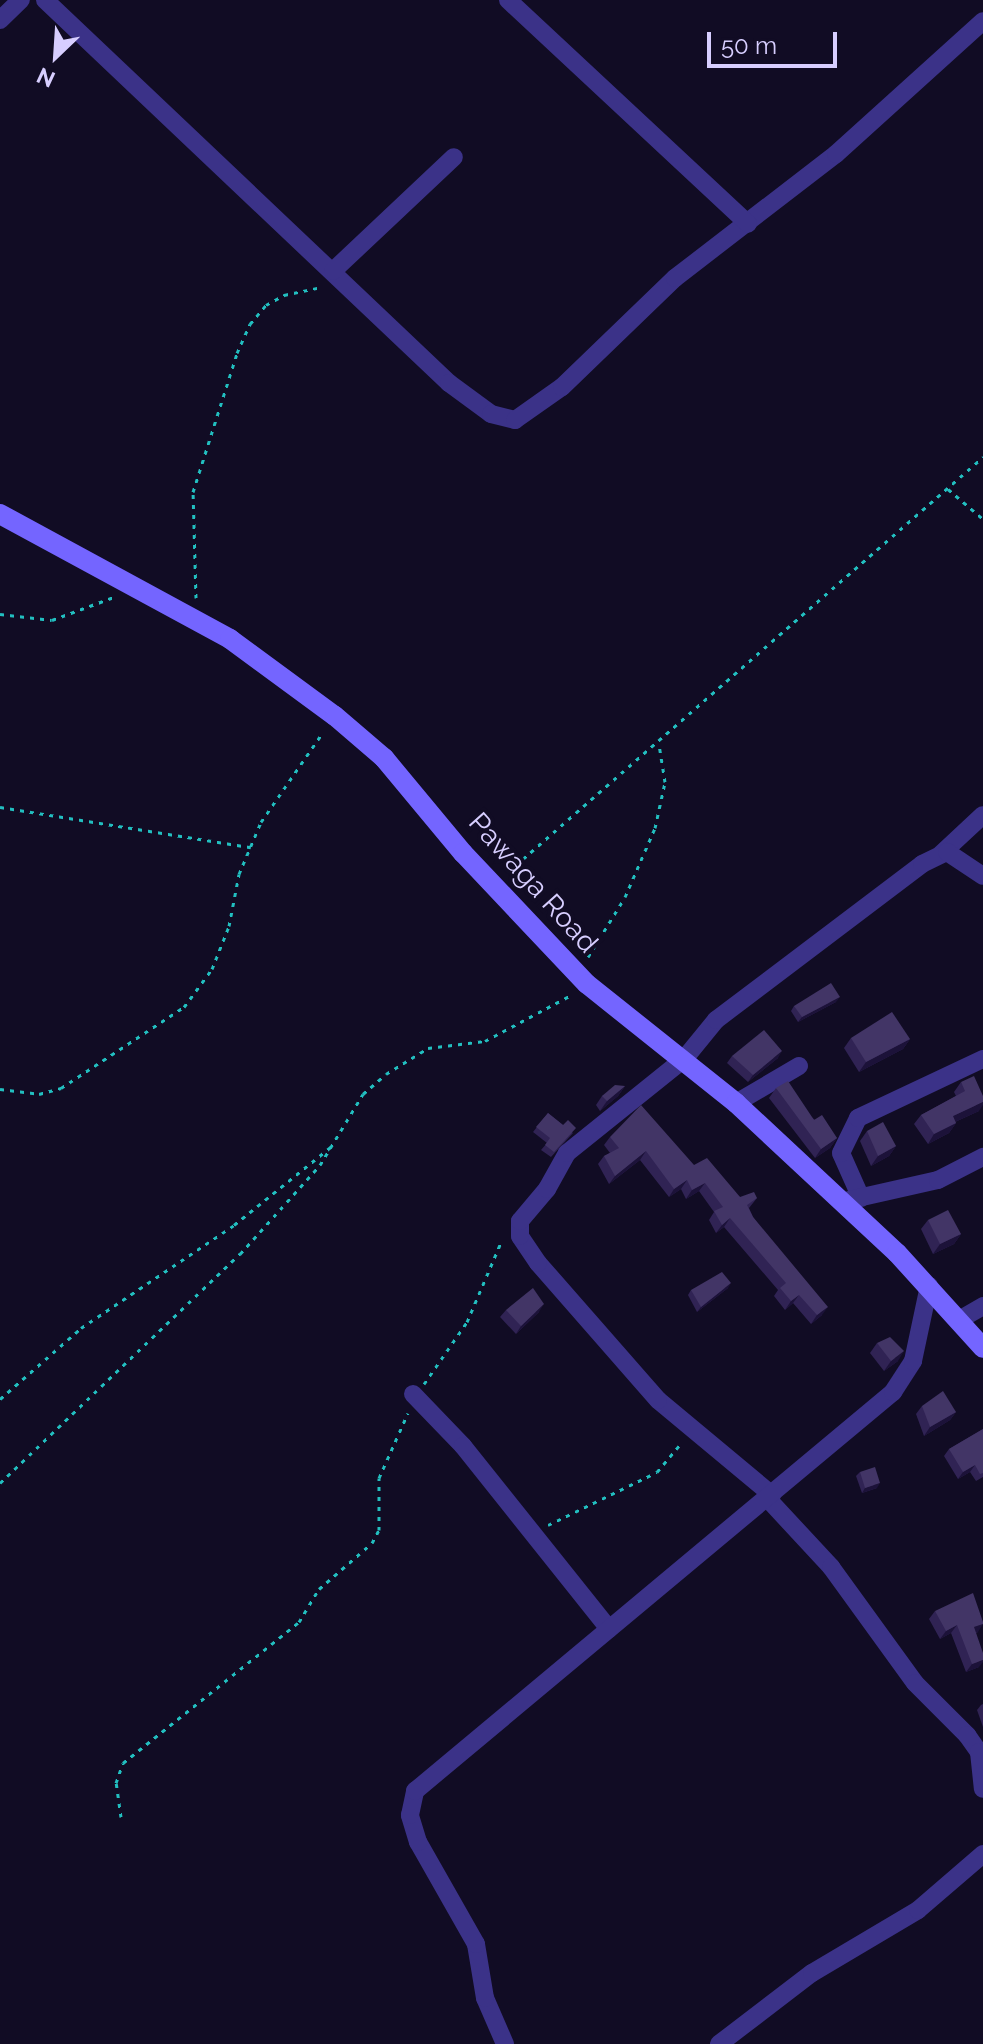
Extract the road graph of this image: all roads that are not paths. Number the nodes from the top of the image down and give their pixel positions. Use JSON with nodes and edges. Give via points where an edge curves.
{"nodes":[{"id":1,"x":21,"y":0,"type":"edge"},
{"id":2,"x":45,"y":0,"type":"edge"},
{"id":3,"x":508,"y":0,"type":"edge"},
{"id":4,"x":0,"y":20,"type":"edge"},
{"id":5,"x":983,"y":21,"type":"edge"},
{"id":6,"x":454,"y":157,"type":"dead end"},
{"id":7,"x":748,"y":224,"type":"junction"},
{"id":8,"x":340,"y":278,"type":"junction"},
{"id":9,"x":0,"y":514,"type":"edge"},
{"id":10,"x":983,"y":815,"type":"edge"},
{"id":11,"x":941,"y":854,"type":"junction"},
{"id":12,"x":983,"y":876,"type":"edge"},
{"id":13,"x":685,"y":1058,"type":"junction"},
{"id":14,"x":983,"y":1059,"type":"edge"},
{"id":15,"x":799,"y":1066,"type":"dead end"},
{"id":16,"x":736,"y":1103,"type":"junction"},
{"id":17,"x":983,"y":1157,"type":"edge"},
{"id":18,"x":861,"y":1198,"type":"junction"},
{"id":19,"x":840,"y":1199,"type":"junction"},
{"id":20,"x":929,"y":1286,"type":"junction"},
{"id":21,"x":983,"y":1306,"type":"edge"},
{"id":22,"x":959,"y":1320,"type":"junction"},
{"id":23,"x":983,"y":1348,"type":"edge"},
{"id":24,"x":413,"y":1394,"type":"road end"},
{"id":25,"x":770,"y":1497,"type":"junction"},
{"id":26,"x":609,"y":1629,"type":"junction"},
{"id":27,"x":983,"y":1789,"type":"edge"},
{"id":28,"x":983,"y":1854,"type":"edge"},
{"id":29,"x":505,"y":2044,"type":"edge"},
{"id":30,"x":719,"y":2044,"type":"edge"}],
"edges":[{"from":1,"to":4,"type":"street"},
{"from":2,"to":8,"type":"street"},
{"from":3,"to":7,"type":"street"},
{"from":5,"to":7,"type":"street","via":[[836,154]]},
{"from":6,"to":8,"type":"street"},
{"from":7,"to":8,"type":"street","via":[[675,278],[562,387],[515,420],[502,420],[471,400]]},
{"from":9,"to":13,"type":"main road","name":"Pawaga Road","via":[[200,621],[273,667],[335,716],[384,758],[583,979]]},
{"from":10,"to":11,"type":"street"},
{"from":11,"to":12,"type":"street","via":[[959,857]]},
{"from":11,"to":13,"type":"street","via":[[716,1020]]},
{"from":13,"to":16,"type":"main road","name":"Pawaga Road"},
{"from":13,"to":25,"type":"street","via":[[567,1153],[519,1224],[524,1243],[547,1275],[687,1428]]},
{"from":14,"to":18,"type":"street","via":[[858,1118],[841,1153]]},
{"from":15,"to":16,"type":"street"},
{"from":16,"to":19,"type":"main road","name":"Pawaga Road"},
{"from":17,"to":18,"type":"street","via":[[938,1180]]},
{"from":18,"to":19,"type":"street"},
{"from":19,"to":20,"type":"main road","name":"Pawaga Road"},
{"from":20,"to":22,"type":"main road","name":"Pawaga Road"},
{"from":20,"to":25,"type":"street","via":[[905,1377]]},
{"from":21,"to":22,"type":"street"},
{"from":22,"to":23,"type":"main road","name":"Pawaga Road"},
{"from":24,"to":26,"type":"street","via":[[463,1446]]},
{"from":25,"to":26,"type":"street"},
{"from":25,"to":27,"type":"street","via":[[831,1567],[915,1683],[967,1735],[979,1752]]},
{"from":26,"to":29,"type":"street","via":[[424,1780],[411,1801],[418,1842],[476,1944],[485,1998]]},
{"from":28,"to":30,"type":"street","via":[[907,1919],[812,1973]]}]}
